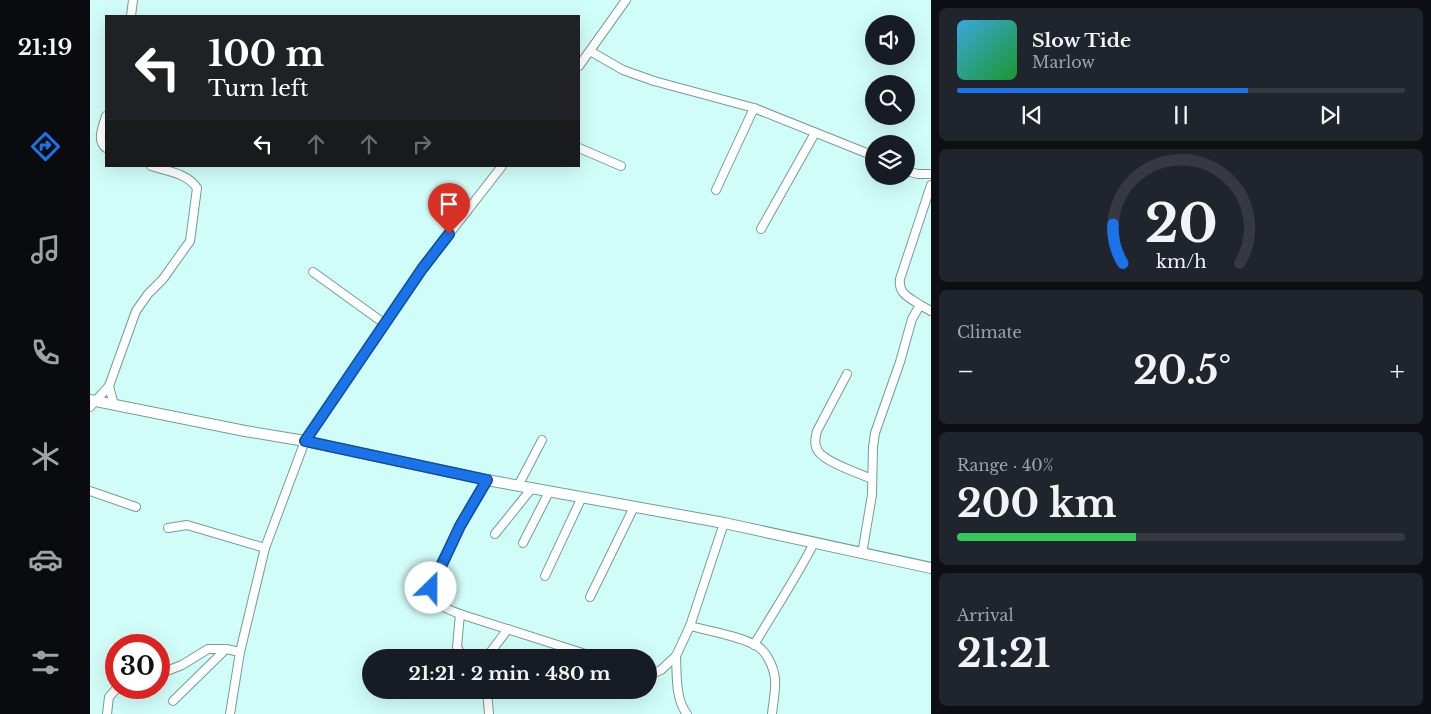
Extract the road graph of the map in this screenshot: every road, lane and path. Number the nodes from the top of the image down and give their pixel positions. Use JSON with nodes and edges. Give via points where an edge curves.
{"nodes":[{"id":1,"x":133,"y":0,"type":"edge"},
{"id":2,"x":626,"y":0,"type":"edge"},
{"id":3,"x":131,"y":15,"type":"edge"},
{"id":4,"x":590,"y":51,"type":"junction"},
{"id":5,"x":580,"y":65,"type":"edge"},
{"id":6,"x":754,"y":108,"type":"junction"},
{"id":7,"x":105,"y":120,"type":"edge"},
{"id":8,"x":815,"y":133,"type":"junction"},
{"id":9,"x":105,"y":147,"type":"edge"},
{"id":10,"x":580,"y":148,"type":"edge"},
{"id":11,"x":865,"y":152,"type":"edge"},
{"id":12,"x":621,"y":166,"type":"dead end"},
{"id":13,"x":154,"y":167,"type":"edge"},
{"id":14,"x":501,"y":167,"type":"edge"},
{"id":15,"x":915,"y":173,"type":"edge"},
{"id":16,"x":931,"y":174,"type":"edge"},
{"id":17,"x":931,"y":185,"type":"edge"},
{"id":18,"x":716,"y":190,"type":"dead end"},
{"id":19,"x":761,"y":229,"type":"dead end"},
{"id":20,"x":312,"y":272,"type":"dead end"},
{"id":21,"x":920,"y":305,"type":"junction"},
{"id":22,"x":931,"y":311,"type":"edge"},
{"id":23,"x":385,"y":324,"type":"junction"},
{"id":24,"x":847,"y":374,"type":"dead end"},
{"id":25,"x":109,"y":386,"type":"junction"},
{"id":26,"x":92,"y":402,"type":"edge"},
{"id":27,"x":114,"y":405,"type":"junction"},
{"id":28,"x":542,"y":440,"type":"dead end"},
{"id":29,"x":305,"y":441,"type":"junction"},
{"id":30,"x":872,"y":479,"type":"junction"},
{"id":31,"x":487,"y":480,"type":"junction"},
{"id":32,"x":518,"y":486,"type":"junction"},
{"id":33,"x":532,"y":488,"type":"junction"},
{"id":34,"x":90,"y":491,"type":"edge"},
{"id":35,"x":549,"y":492,"type":"junction"},
{"id":36,"x":582,"y":498,"type":"junction"},
{"id":37,"x":136,"y":507,"type":"dead end"},
{"id":38,"x":634,"y":507,"type":"junction"},
{"id":39,"x":724,"y":523,"type":"junction"},
{"id":40,"x":168,"y":528,"type":"dead end"},
{"id":41,"x":496,"y":534,"type":"dead end"},
{"id":42,"x":523,"y":543,"type":"dead end"},
{"id":43,"x":814,"y":543,"type":"junction"},
{"id":44,"x":265,"y":548,"type":"junction"},
{"id":45,"x":862,"y":554,"type":"junction"},
{"id":46,"x":931,"y":568,"type":"edge"},
{"id":47,"x":545,"y":576,"type":"dead end"},
{"id":48,"x":590,"y":597,"type":"dead end"},
{"id":49,"x":460,"y":614,"type":"junction"},
{"id":50,"x":690,"y":626,"type":"junction"},
{"id":51,"x":508,"y":628,"type":"junction"},
{"id":52,"x":754,"y":645,"type":"junction"},
{"id":53,"x":226,"y":649,"type":"junction"},
{"id":54,"x":459,"y":649,"type":"edge"},
{"id":55,"x":493,"y":649,"type":"edge"},
{"id":56,"x":571,"y":649,"type":"edge"},
{"id":57,"x":240,"y":652,"type":"junction"},
{"id":58,"x":676,"y":656,"type":"junction"},
{"id":59,"x":170,"y":670,"type":"edge"},
{"id":60,"x":657,"y":672,"type":"edge"},
{"id":61,"x":109,"y":699,"type":"edge"},
{"id":62,"x":488,"y":699,"type":"edge"},
{"id":63,"x":173,"y":701,"type":"dead end"},
{"id":64,"x":107,"y":714,"type":"edge"},
{"id":65,"x":230,"y":714,"type":"edge"},
{"id":66,"x":489,"y":714,"type":"edge"},
{"id":67,"x":687,"y":714,"type":"edge"},
{"id":68,"x":772,"y":714,"type":"edge"}],
"edges":[{"from":1,"to":3,"type":"street"},
{"from":2,"to":4,"type":"street"},
{"from":4,"to":5,"type":"street"},
{"from":4,"to":6,"type":"street","via":[[623,70],[654,81]]},
{"from":6,"to":8,"type":"street"},
{"from":6,"to":18,"type":"street"},
{"from":7,"to":9,"type":"street","via":[[100,139]]},
{"from":8,"to":11,"type":"street"},
{"from":8,"to":19,"type":"street"},
{"from":10,"to":12,"type":"street"},
{"from":13,"to":25,"type":"street","via":[[182,175],[197,188],[192,233],[190,241],[163,279],[136,311]]},
{"from":14,"to":23,"type":"street","via":[[422,269]]},
{"from":15,"to":16,"type":"street"},
{"from":17,"to":21,"type":"street","via":[[899,286]]},
{"from":20,"to":23,"type":"street"},
{"from":21,"to":22,"type":"street"},
{"from":21,"to":30,"type":"street","via":[[912,319],[875,433]]},
{"from":23,"to":29,"type":"street"},
{"from":24,"to":30,"type":"street","via":[[815,442],[821,454],[833,462]]},
{"from":25,"to":26,"type":"street"},
{"from":25,"to":27,"type":"street"},
{"from":26,"to":27,"type":"main road"},
{"from":27,"to":29,"type":"main road"},
{"from":28,"to":32,"type":"street"},
{"from":29,"to":31,"type":"main road"},
{"from":29,"to":44,"type":"street"},
{"from":30,"to":45,"type":"street"},
{"from":31,"to":32,"type":"main road"},
{"from":31,"to":49,"type":"street","via":[[432,584],[431,592],[437,602]]},
{"from":32,"to":33,"type":"main road"},
{"from":33,"to":35,"type":"main road"},
{"from":33,"to":41,"type":"street"},
{"from":34,"to":37,"type":"street"},
{"from":35,"to":36,"type":"main road"},
{"from":35,"to":42,"type":"street"},
{"from":36,"to":38,"type":"main road"},
{"from":36,"to":47,"type":"street"},
{"from":38,"to":39,"type":"main road"},
{"from":38,"to":48,"type":"street"},
{"from":39,"to":43,"type":"main road"},
{"from":39,"to":50,"type":"street"},
{"from":40,"to":44,"type":"street","via":[[187,525]]},
{"from":43,"to":45,"type":"main road"},
{"from":43,"to":52,"type":"street"},
{"from":44,"to":57,"type":"street"},
{"from":45,"to":46,"type":"main road"},
{"from":49,"to":51,"type":"street"},
{"from":49,"to":54,"type":"street"},
{"from":50,"to":52,"type":"street"},
{"from":50,"to":58,"type":"street"},
{"from":51,"to":55,"type":"street"},
{"from":51,"to":56,"type":"street"},
{"from":52,"to":68,"type":"street","via":[[764,652],[775,679]]},
{"from":53,"to":57,"type":"street"},
{"from":53,"to":59,"type":"street","via":[[208,649]]},
{"from":53,"to":63,"type":"street"},
{"from":57,"to":65,"type":"street"},
{"from":58,"to":60,"type":"street"},
{"from":58,"to":67,"type":"street","via":[[679,699]]},
{"from":61,"to":64,"type":"street"},
{"from":62,"to":66,"type":"street"}]}
